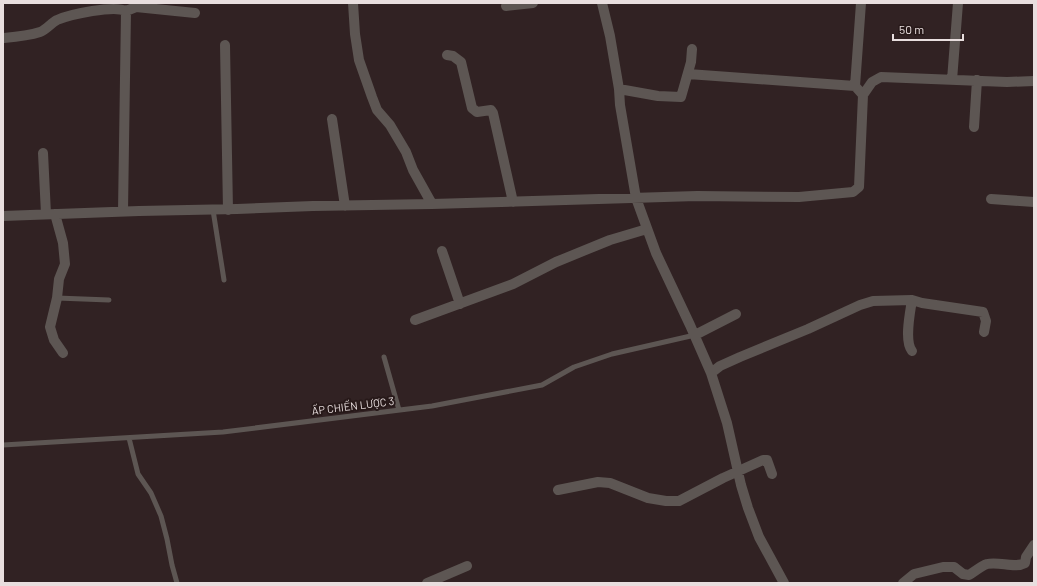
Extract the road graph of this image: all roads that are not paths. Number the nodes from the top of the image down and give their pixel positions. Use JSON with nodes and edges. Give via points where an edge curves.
{"nodes":[{"id":1,"x":353,"y":3,"type":"edge"},
{"id":2,"x":533,"y":3,"type":"edge"},
{"id":3,"x":602,"y":3,"type":"edge"},
{"id":4,"x":861,"y":3,"type":"edge"},
{"id":5,"x":958,"y":3,"type":"edge"},
{"id":6,"x":161,"y":6,"type":"edge"},
{"id":7,"x":506,"y":6,"type":"dead end"},
{"id":8,"x":126,"y":11,"type":"junction"},
{"id":9,"x":195,"y":13,"type":"dead end"},
{"id":10,"x":3,"y":38,"type":"edge"},
{"id":11,"x":225,"y":45,"type":"dead end"},
{"id":12,"x":692,"y":49,"type":"dead end"},
{"id":13,"x":447,"y":55,"type":"dead end"},
{"id":14,"x":688,"y":74,"type":"junction"},
{"id":15,"x":952,"y":80,"type":"junction"},
{"id":16,"x":977,"y":80,"type":"junction"},
{"id":17,"x":1034,"y":81,"type":"edge"},
{"id":18,"x":855,"y":86,"type":"junction"},
{"id":19,"x":619,"y":89,"type":"junction"},
{"id":20,"x":862,"y":94,"type":"junction"},
{"id":21,"x":332,"y":119,"type":"dead end"},
{"id":22,"x":974,"y":127,"type":"dead end"},
{"id":23,"x":43,"y":152,"type":"dead end"},
{"id":24,"x":636,"y":198,"type":"junction"},
{"id":25,"x":991,"y":199,"type":"dead end"},
{"id":26,"x":513,"y":202,"type":"junction"},
{"id":27,"x":1034,"y":202,"type":"edge"},
{"id":28,"x":432,"y":204,"type":"junction"},
{"id":29,"x":345,"y":206,"type":"junction"},
{"id":30,"x":213,"y":210,"type":"junction"},
{"id":31,"x":228,"y":210,"type":"junction"},
{"id":32,"x":123,"y":211,"type":"junction"},
{"id":33,"x":51,"y":214,"type":"junction"},
{"id":34,"x":3,"y":216,"type":"edge"},
{"id":35,"x":647,"y":229,"type":"junction"},
{"id":36,"x":442,"y":251,"type":"dead end"},
{"id":37,"x":224,"y":280,"type":"dead end"},
{"id":38,"x":57,"y":298,"type":"junction"},
{"id":39,"x":109,"y":300,"type":"dead end"},
{"id":40,"x":912,"y":300,"type":"junction"},
{"id":41,"x":460,"y":304,"type":"junction"},
{"id":42,"x":736,"y":314,"type":"dead end"},
{"id":43,"x":415,"y":320,"type":"dead end"},
{"id":44,"x":984,"y":332,"type":"dead end"},
{"id":45,"x":695,"y":335,"type":"junction"},
{"id":46,"x":912,"y":351,"type":"dead end"},
{"id":47,"x":63,"y":353,"type":"dead end"},
{"id":48,"x":384,"y":357,"type":"dead end"},
{"id":49,"x":711,"y":373,"type":"junction"},
{"id":50,"x":399,"y":408,"type":"junction"},
{"id":51,"x":129,"y":438,"type":"junction"},
{"id":52,"x":3,"y":445,"type":"edge"},
{"id":53,"x":738,"y":472,"type":"junction"},
{"id":54,"x":772,"y":474,"type":"dead end"},
{"id":55,"x":558,"y":490,"type":"dead end"},
{"id":56,"x":1034,"y":545,"type":"edge"},
{"id":57,"x":467,"y":566,"type":"dead end"},
{"id":58,"x":177,"y":583,"type":"edge"},
{"id":59,"x":427,"y":583,"type":"edge"},
{"id":60,"x":784,"y":583,"type":"edge"},
{"id":61,"x":903,"y":583,"type":"edge"}],
"edges":[{"from":1,"to":28,"type":"street","via":[[359,60],[377,110],[390,125],[406,152]]},
{"from":2,"to":7,"type":"street"},
{"from":3,"to":19,"type":"street"},
{"from":4,"to":18,"type":"street"},
{"from":5,"to":15,"type":"street"},
{"from":6,"to":8,"type":"street","via":[[136,7]]},
{"from":6,"to":9,"type":"street"},
{"from":8,"to":10,"type":"street","via":[[109,9],[79,14],[56,20],[40,32]]},
{"from":8,"to":32,"type":"street"},
{"from":11,"to":31,"type":"street"},
{"from":12,"to":14,"type":"street"},
{"from":13,"to":26,"type":"street","via":[[461,62],[472,108],[477,112],[491,110],[493,113]]},
{"from":14,"to":18,"type":"street"},
{"from":14,"to":19,"type":"street","via":[[681,97]]},
{"from":15,"to":16,"type":"street"},
{"from":15,"to":20,"type":"street","via":[[881,77],[872,82]]},
{"from":16,"to":17,"type":"street"},
{"from":16,"to":22,"type":"street"},
{"from":18,"to":20,"type":"street"},
{"from":19,"to":24,"type":"street"},
{"from":20,"to":24,"type":"street","via":[[859,187],[853,192],[799,197]]},
{"from":21,"to":29,"type":"street"},
{"from":23,"to":33,"type":"street"},
{"from":24,"to":26,"type":"street"},
{"from":24,"to":35,"type":"street"},
{"from":25,"to":27,"type":"street"},
{"from":26,"to":28,"type":"street"},
{"from":28,"to":29,"type":"street"},
{"from":29,"to":31,"type":"street"},
{"from":30,"to":31,"type":"street"},
{"from":30,"to":32,"type":"street"},
{"from":30,"to":37,"type":"lane"},
{"from":32,"to":33,"type":"street"},
{"from":33,"to":34,"type":"street"},
{"from":33,"to":38,"type":"street","via":[[63,244],[65,264],[59,279]]},
{"from":35,"to":41,"type":"street","via":[[610,240],[556,262],[513,284]]},
{"from":35,"to":45,"type":"street"},
{"from":36,"to":41,"type":"street"},
{"from":38,"to":39,"type":"lane"},
{"from":38,"to":47,"type":"street","via":[[50,327],[54,340]]},
{"from":40,"to":44,"type":"street","via":[[983,312],[986,321]]},
{"from":40,"to":46,"type":"street","via":[[908,345]]},
{"from":40,"to":49,"type":"street","via":[[873,301],[860,305],[720,366]]},
{"from":41,"to":43,"type":"street"},
{"from":42,"to":45,"type":"street"},
{"from":45,"to":49,"type":"street"},
{"from":45,"to":50,"type":"lane","name":"ẤP CHIẾN LƯỢC 3","via":[[612,354],[574,367],[542,385],[432,406]]},
{"from":48,"to":50,"type":"lane"},
{"from":49,"to":53,"type":"street","via":[[727,423]]},
{"from":50,"to":51,"type":"lane","name":"ẤP CHIẾN LƯỢC 3","via":[[223,432]]},
{"from":51,"to":52,"type":"lane","name":"ẤP CHIẾN LƯỢC 3"},
{"from":51,"to":58,"type":"lane","via":[[138,474],[151,493],[161,516]]},
{"from":53,"to":54,"type":"street","via":[[767,460]]},
{"from":53,"to":55,"type":"street","via":[[679,501],[666,502],[648,498],[610,483],[598,482]]},
{"from":53,"to":60,"type":"street","via":[[759,537]]},
{"from":56,"to":61,"type":"street","via":[[1025,563],[1020,566],[986,564],[968,575],[954,567],[943,566],[914,574]]},
{"from":57,"to":59,"type":"street"}]}
